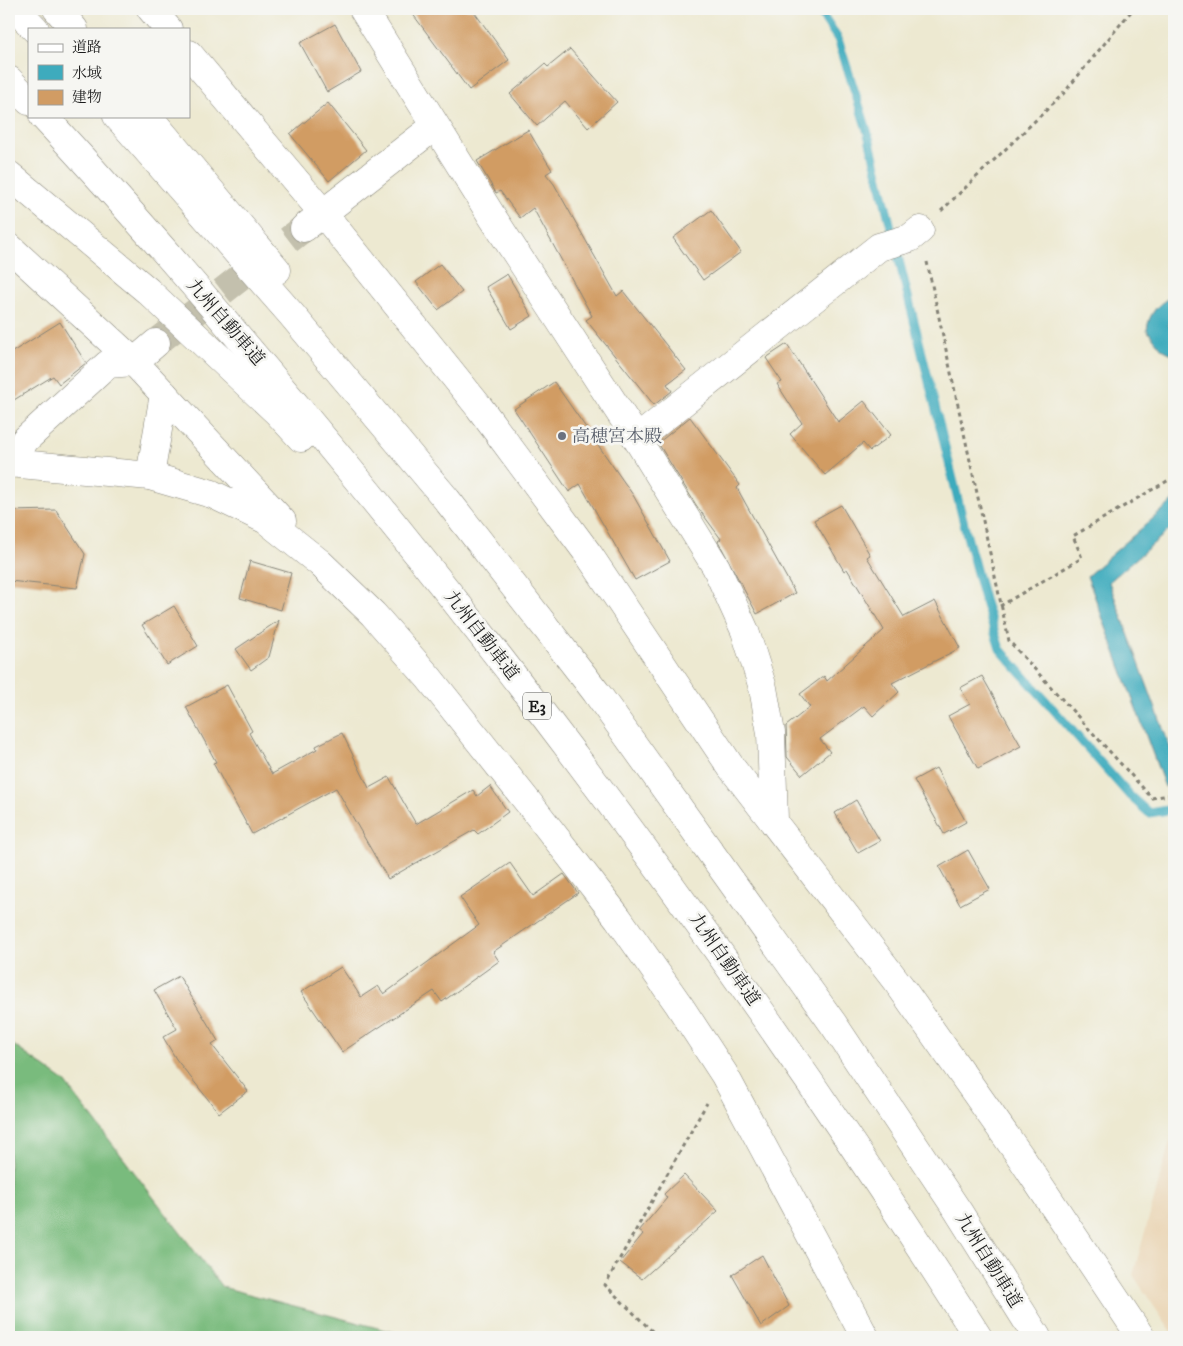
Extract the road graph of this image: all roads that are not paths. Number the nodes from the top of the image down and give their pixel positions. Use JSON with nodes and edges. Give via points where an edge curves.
{"nodes":[{"id":1,"x":16,"y":9,"type":"edge"},
{"id":2,"x":57,"y":9,"type":"edge"},
{"id":3,"x":151,"y":9,"type":"edge"},
{"id":4,"x":363,"y":9,"type":"edge"},
{"id":5,"x":34,"y":28,"type":"edge"},
{"id":6,"x":73,"y":28,"type":"edge"},
{"id":7,"x":167,"y":28,"type":"edge"},
{"id":8,"x":190,"y":55,"type":"edge"},
{"id":9,"x":9,"y":80,"type":"edge"},
{"id":10,"x":28,"y":100,"type":"edge"},
{"id":11,"x":45,"y":118,"type":"edge"},
{"id":12,"x":119,"y":118,"type":"edge"},
{"id":13,"x":150,"y":118,"type":"edge"},
{"id":14,"x":435,"y":126,"type":"junction"},
{"id":15,"x":9,"y":175,"type":"edge"},
{"id":16,"x":314,"y":220,"type":"junction"},
{"id":17,"x":915,"y":234,"type":"road end"},
{"id":18,"x":9,"y":247,"type":"edge"},
{"id":19,"x":156,"y":343,"type":"tunnel mouth"},
{"id":20,"x":134,"y":362,"type":"junction"},
{"id":21,"x":164,"y":394,"type":"junction"},
{"id":22,"x":636,"y":439,"type":"junction"},
{"id":23,"x":10,"y":463,"type":"edge"},
{"id":24,"x":150,"y":476,"type":"junction"},
{"id":25,"x":320,"y":562,"type":"junction"},
{"id":26,"x":596,"y":692,"type":"junction"},
{"id":27,"x":774,"y":820,"type":"junction"},
{"id":28,"x":681,"y":897,"type":"junction"},
{"id":29,"x":865,"y":1337,"type":"edge"},
{"id":30,"x":978,"y":1337,"type":"edge"},
{"id":31,"x":1037,"y":1337,"type":"edge"},
{"id":32,"x":1141,"y":1337,"type":"edge"}],
"edges":[{"from":1,"to":5,"type":"main road"},
{"from":2,"to":6,"type":"main road"},
{"from":3,"to":7,"type":"main road"},
{"from":4,"to":14,"type":"main road"},
{"from":8,"to":16,"type":"main road"},
{"from":9,"to":10,"type":"main road"},
{"from":11,"to":28,"type":"main road","name":"九州自動車道","number":"E3","via":[[250,350],[412,546]]},
{"from":12,"to":26,"type":"main road","name":"九州自動車道","via":[[291,314],[447,500]]},
{"from":13,"to":26,"type":"main road","via":[[306,304],[454,490]]},
{"from":14,"to":16,"type":"main road"},
{"from":14,"to":22,"type":"main road"},
{"from":15,"to":28,"type":"main road","via":[[148,291],[277,412],[404,551],[552,725]]},
{"from":16,"to":27,"type":"main road","via":[[479,408],[583,547],[731,767]]},
{"from":17,"to":22,"type":"main road","via":[[879,248]]},
{"from":18,"to":20,"type":"main road"},
{"from":19,"to":20,"type":"main road"},
{"from":20,"to":21,"type":"main road"},
{"from":20,"to":23,"type":"main road","via":[[108,364],[25,440]]},
{"from":21,"to":24,"type":"main road"},
{"from":21,"to":25,"type":"main road"},
{"from":22,"to":27,"type":"main road","via":[[716,567],[745,631],[763,688],[771,733]]},
{"from":23,"to":24,"type":"main road"},
{"from":24,"to":25,"type":"main road","via":[[212,494],[266,520]]},
{"from":25,"to":29,"type":"main road","via":[[373,614],[429,678],[618,918],[724,1074]]},
{"from":26,"to":31,"type":"main road","name":"九州自動車道","via":[[834,1025],[958,1210]]},
{"from":27,"to":32,"type":"main road","via":[[900,986],[1020,1156]]},
{"from":28,"to":30,"type":"main road","name":"九州自動車道","number":"E3","via":[[912,1232]]}]}
